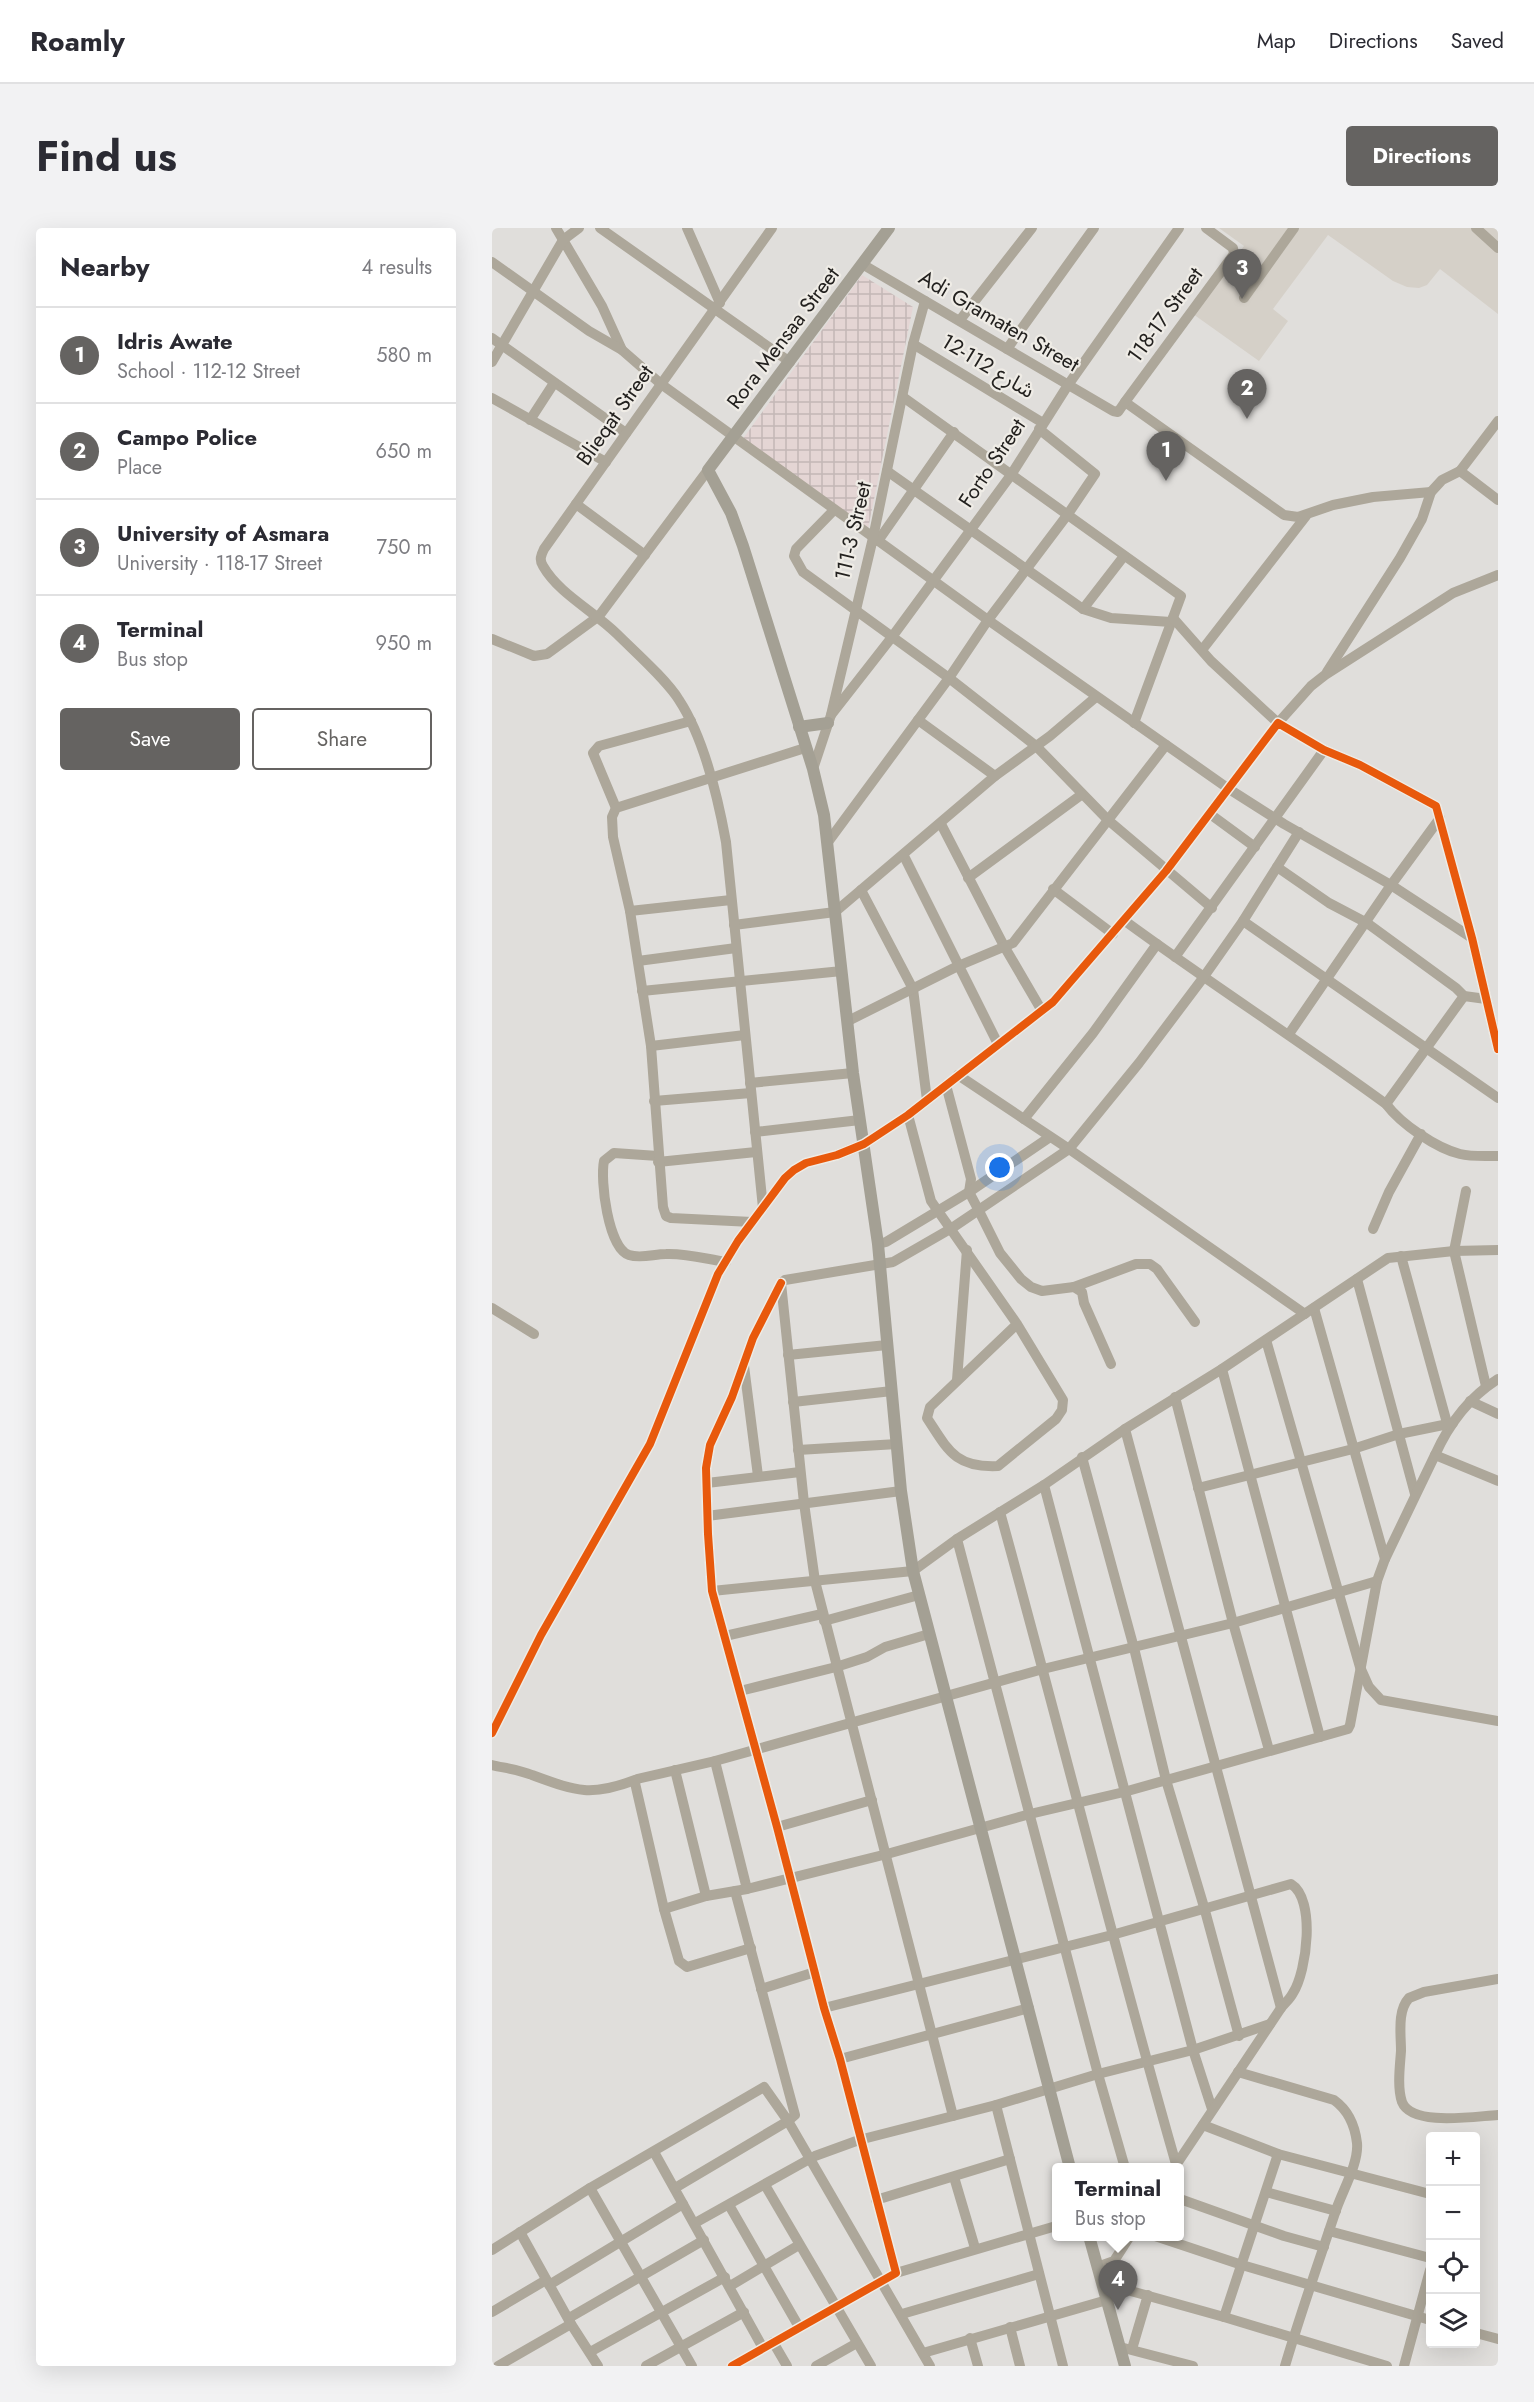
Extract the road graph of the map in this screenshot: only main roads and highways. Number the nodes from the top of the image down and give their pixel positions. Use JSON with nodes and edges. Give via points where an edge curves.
{"nodes":[{"id":1,"x":889,"y":228,"type":"edge"},
{"id":2,"x":829,"y":719,"type":"road end"},
{"id":3,"x":799,"y":727,"type":"junction"},
{"id":4,"x":1069,"y":2163,"type":"edge"},
{"id":5,"x":1090,"y":2241,"type":"edge"},
{"id":6,"x":1125,"y":2366,"type":"edge"}],
"edges":[{"from":1,"to":3,"type":"main road","name":"Rora Mensaa Street","via":[[708,470],[735,524]]},
{"from":2,"to":3,"type":"main road"},
{"from":3,"to":4,"type":"main road","via":[[813,769],[828,843],[853,1073],[878,1244],[901,1491],[913,1571]]},
{"from":5,"to":6,"type":"main road","via":[[1126,2348]]}]}
